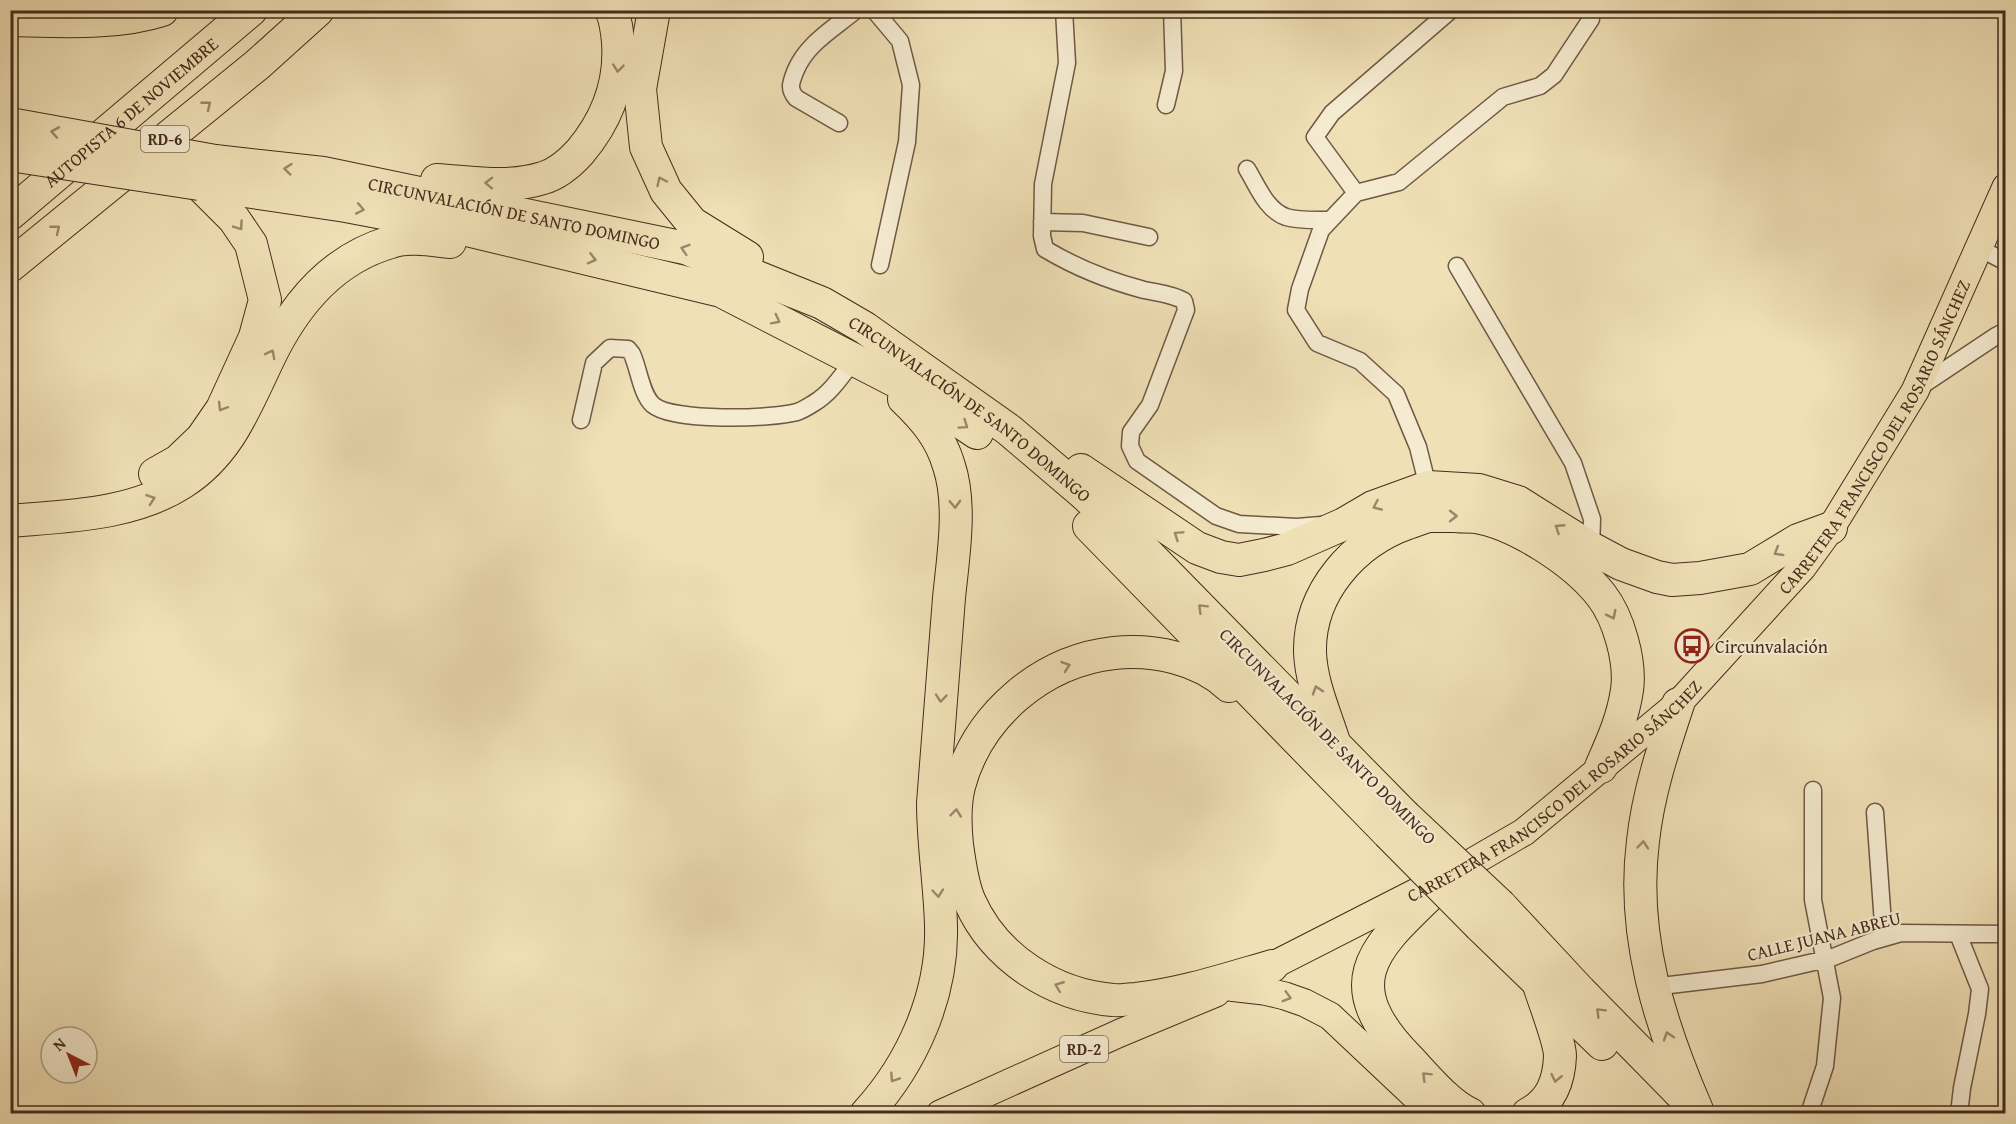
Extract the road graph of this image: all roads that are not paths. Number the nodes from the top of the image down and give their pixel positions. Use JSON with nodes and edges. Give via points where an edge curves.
{"nodes":[{"id":1,"x":162,"y":10,"type":"edge"},
{"id":2,"x":251,"y":10,"type":"edge"},
{"id":3,"x":611,"y":10,"type":"edge"},
{"id":4,"x":654,"y":10,"type":"edge"},
{"id":5,"x":856,"y":10,"type":"edge"},
{"id":6,"x":874,"y":10,"type":"edge"},
{"id":7,"x":1064,"y":10,"type":"edge"},
{"id":8,"x":1172,"y":10,"type":"edge"},
{"id":9,"x":1451,"y":10,"type":"edge"},
{"id":10,"x":1591,"y":10,"type":"edge"},
{"id":11,"x":318,"y":11,"type":"edge"},
{"id":12,"x":10,"y":20,"type":"edge"},
{"id":13,"x":1166,"y":105,"type":"dead end"},
{"id":14,"x":839,"y":123,"type":"dead end"},
{"id":15,"x":10,"y":124,"type":"edge"},
{"id":16,"x":10,"y":155,"type":"edge"},
{"id":17,"x":1247,"y":169,"type":"dead end"},
{"id":18,"x":207,"y":173,"type":"junction"},
{"id":19,"x":323,"y":173,"type":"junction"},
{"id":20,"x":2006,"y":187,"type":"edge"},
{"id":21,"x":1356,"y":193,"type":"junction"},
{"id":22,"x":10,"y":214,"type":"edge"},
{"id":23,"x":1330,"y":220,"type":"junction"},
{"id":24,"x":1042,"y":222,"type":"junction"},
{"id":25,"x":1149,"y":237,"type":"dead end"},
{"id":26,"x":550,"y":248,"type":"junction"},
{"id":27,"x":1979,"y":248,"type":"junction"},
{"id":28,"x":2006,"y":262,"type":"edge"},
{"id":29,"x":880,"y":265,"type":"dead end"},
{"id":30,"x":10,"y":266,"type":"edge"},
{"id":31,"x":1457,"y":266,"type":"dead end"},
{"id":32,"x":822,"y":303,"type":"junction"},
{"id":33,"x":2006,"y":331,"type":"edge"},
{"id":34,"x":854,"y":360,"type":"junction"},
{"id":35,"x":1915,"y":391,"type":"junction"},
{"id":36,"x":581,"y":420,"type":"dead end"},
{"id":37,"x":1009,"y":430,"type":"junction"},
{"id":38,"x":1428,"y":487,"type":"junction"},
{"id":39,"x":10,"y":499,"type":"edge"},
{"id":40,"x":10,"y":521,"type":"edge"},
{"id":41,"x":1344,"y":524,"type":"junction"},
{"id":42,"x":1831,"y":528,"type":"junction"},
{"id":43,"x":1590,"y":548,"type":"junction"},
{"id":44,"x":1678,"y":704,"type":"junction"},
{"id":45,"x":1300,"y":742,"type":"junction"},
{"id":46,"x":1335,"y":746,"type":"junction"},
{"id":47,"x":1601,"y":767,"type":"junction"},
{"id":48,"x":1813,"y":790,"type":"dead end"},
{"id":49,"x":1875,"y":812,"type":"dead end"},
{"id":50,"x":1396,"y":824,"type":"junction"},
{"id":51,"x":1450,"y":875,"type":"junction"},
{"id":52,"x":1490,"y":916,"type":"junction"},
{"id":53,"x":1958,"y":934,"type":"junction"},
{"id":54,"x":2006,"y":934,"type":"edge"},
{"id":55,"x":1884,"y":938,"type":"junction"},
{"id":56,"x":1823,"y":960,"type":"junction"},
{"id":57,"x":1272,"y":966,"type":"junction"},
{"id":58,"x":1538,"y":981,"type":"junction"},
{"id":59,"x":1229,"y":987,"type":"junction"},
{"id":60,"x":1653,"y":987,"type":"junction"},
{"id":61,"x":1690,"y":1112,"type":"edge"},
{"id":62,"x":866,"y":1113,"type":"edge"},
{"id":63,"x":940,"y":1113,"type":"edge"},
{"id":64,"x":1434,"y":1113,"type":"edge"},
{"id":65,"x":1470,"y":1113,"type":"edge"},
{"id":66,"x":1527,"y":1113,"type":"edge"},
{"id":67,"x":1809,"y":1113,"type":"edge"},
{"id":68,"x":1959,"y":1113,"type":"edge"}],
"edges":[{"from":1,"to":12,"type":"highway","via":[[81,20]]},
{"from":2,"to":22,"type":"highway","name":"AUTOPISTA 6 DE NOVIEMBRE","number":"RD-6"},
{"from":3,"to":19,"type":"highway","one_way":true,"via":[[619,62],[606,115],[570,162],[545,177],[521,183],[481,183]]},
{"from":32,"to":4,"type":"highway","one_way":true,"via":[[693,223],[666,191],[646,147],[640,89]]},
{"from":5,"to":14,"type":"street","via":[[806,51],[790,84],[796,98]]},
{"from":6,"to":29,"type":"street","via":[[900,41],[911,86],[907,142]]},
{"from":7,"to":24,"type":"street","via":[[1067,63],[1043,184]]},
{"from":8,"to":13,"type":"street","via":[[1174,71]]},
{"from":9,"to":21,"type":"street","via":[[1332,113],[1315,136]]},
{"from":10,"to":21,"type":"street","via":[[1591,19],[1546,83],[1503,97],[1399,182]]},
{"from":30,"to":11,"type":"highway","number":"RD-6","one_way":true},
{"from":18,"to":15,"type":"highway","name":"CIRCUNVALACIÓN DE SANTO DOMINGO","one_way":true,"bridge":true},
{"from":16,"to":18,"type":"highway","name":"CIRCUNVALACIÓN DE SANTO DOMINGO","bridge":true},
{"from":17,"to":23,"type":"street","via":[[1275,211],[1288,217]]},
{"from":19,"to":18,"type":"highway","name":"CIRCUNVALACIÓN DE SANTO DOMINGO","one_way":true},
{"from":18,"to":26,"type":"highway","name":"CIRCUNVALACIÓN DE SANTO DOMINGO","one_way":true},
{"from":18,"to":39,"type":"highway","one_way":true,"via":[[251,244],[265,300],[255,337],[222,409],[202,438],[178,461],[148,478],[84,496],[41,502]]},
{"from":32,"to":19,"type":"highway","name":"CIRCUNVALACIÓN DE SANTO DOMINGO","one_way":true,"via":[[685,248]]},
{"from":20,"to":27,"type":"main road","name":"CARRETERA FRANCISCO DEL ROSARIO SÁNCHEZ","number":"RD-2"},
{"from":21,"to":23,"type":"street"},
{"from":23,"to":38,"type":"street","via":[[1321,230],[1296,310],[1317,343],[1360,361],[1396,394],[1418,447]]},
{"from":24,"to":25,"type":"street","via":[[1083,223]]},
{"from":24,"to":41,"type":"street","via":[[1045,249],[1055,255],[1106,278],[1184,301],[1186,309],[1150,405],[1131,432],[1130,447],[1137,461],[1216,516],[1239,524]]},
{"from":26,"to":34,"type":"highway","name":"CIRCUNVALACIÓN DE SANTO DOMINGO","one_way":true,"via":[[721,291]]},
{"from":40,"to":26,"type":"highway","one_way":true,"via":[[106,511],[154,499],[184,483],[210,461],[234,431],[290,319],[313,289],[362,253],[392,241],[422,240]]},
{"from":27,"to":28,"type":"street"},
{"from":27,"to":35,"type":"main road","name":"CARRETERA FRANCISCO DEL ROSARIO SÁNCHEZ","number":"RD-2"},
{"from":31,"to":43,"type":"street","via":[[1574,463],[1592,519]]},
{"from":32,"to":37,"type":"highway","name":"CIRCUNVALACIÓN DE SANTO DOMINGO","via":[[865,328]]},
{"from":33,"to":35,"type":"street"},
{"from":34,"to":36,"type":"street","via":[[832,388],[798,411],[763,416],[690,417],[659,410],[651,403],[632,354],[628,349],[610,348],[594,363]]},
{"from":34,"to":45,"type":"highway","name":"CIRCUNVALACIÓN DE SANTO DOMINGO","one_way":true,"via":[[911,389],[1049,487]]},
{"from":34,"to":62,"type":"highway","one_way":true,"via":[[924,417],[939,439],[950,466],[955,513],[933,803],[941,927],[939,964],[919,1035],[903,1065]]},
{"from":35,"to":42,"type":"main road","name":"CARRETERA FRANCISCO DEL ROSARIO SÁNCHEZ","number":"RD-2"},
{"from":41,"to":37,"type":"highway","one_way":true,"via":[[1264,555],[1239,560],[1221,557],[1197,548],[1037,438]]},
{"from":46,"to":37,"type":"highway","name":"CIRCUNVALACIÓN DE SANTO DOMINGO","one_way":true,"via":[[1141,547]]},
{"from":38,"to":41,"type":"highway","one_way":true,"via":[[1373,507]]},
{"from":43,"to":38,"type":"highway","one_way":true,"via":[[1518,502],[1479,490]]},
{"from":42,"to":43,"type":"highway","one_way":true,"via":[[1798,540],[1750,569],[1700,578],[1657,577]]},
{"from":42,"to":44,"type":"main road","name":"CARRETERA FRANCISCO DEL ROSARIO SÁNCHEZ","number":"RD-2","via":[[1802,568]]},
{"from":44,"to":47,"type":"main road","name":"CARRETERA FRANCISCO DEL ROSARIO SÁNCHEZ","number":"RD-2"},
{"from":60,"to":44,"type":"highway","one_way":true,"via":[[1642,936],[1642,842],[1658,762]]},
{"from":45,"to":50,"type":"highway","name":"CIRCUNVALACIÓN DE SANTO DOMINGO"},
{"from":57,"to":45,"type":"highway","one_way":true,"via":[[1155,997],[1115,1000],[1079,995],[1041,979],[1012,958],[970,902],[954,821],[959,787],[973,749],[994,717],[1022,691],[1054,670],[1097,655],[1133,651],[1166,655],[1199,666],[1223,680]]},
{"from":46,"to":47,"type":"highway","one_way":true,"via":[[1312,674],[1312,630],[1323,596],[1342,567],[1368,543],[1395,528],[1428,516],[1475,517],[1505,526],[1541,545],[1577,571],[1602,596],[1616,621],[1625,650],[1627,688],[1619,726]]},
{"from":46,"to":50,"type":"highway","name":"CIRCUNVALACIÓN DE SANTO DOMINGO"},
{"from":47,"to":51,"type":"main road","name":"CARRETERA FRANCISCO DEL ROSARIO SÁNCHEZ","number":"RD-2","via":[[1524,832]]},
{"from":48,"to":56,"type":"street","via":[[1813,900]]},
{"from":49,"to":55,"type":"street"},
{"from":50,"to":52,"type":"highway","name":"CIRCUNVALACIÓN DE SANTO DOMINGO","bridge":true},
{"from":51,"to":57,"type":"main road","name":"CARRETERA FRANCISCO DEL ROSARIO SÁNCHEZ","number":"RD-2"},
{"from":65,"to":51,"type":"highway","one_way":true,"via":[[1439,1090],[1393,1043],[1370,1004],[1366,984],[1384,941]]},
{"from":52,"to":58,"type":"highway","name":"CIRCUNVALACIÓN DE SANTO DOMINGO"},
{"from":61,"to":52,"type":"highway","name":"CIRCUNVALACIÓN DE SANTO DOMINGO","one_way":true,"via":[[1580,992]]},
{"from":53,"to":54,"type":"street","name":"CALLE JUANA ABREU"},
{"from":53,"to":55,"type":"street","name":"CALLE JUANA ABREU","via":[[1901,933]]},
{"from":53,"to":68,"type":"street","via":[[1980,989]]},
{"from":55,"to":56,"type":"street","name":"CALLE JUANA ABREU"},
{"from":56,"to":60,"type":"street","name":"CALLE JUANA ABREU","via":[[1762,974]]},
{"from":56,"to":67,"type":"street","via":[[1832,998],[1825,1066]]},
{"from":57,"to":59,"type":"main road","name":"CARRETERA FRANCISCO DEL ROSARIO SÁNCHEZ","number":"RD-2"},
{"from":58,"to":61,"type":"highway","name":"CIRCUNVALACIÓN DE SANTO DOMINGO"},
{"from":58,"to":66,"type":"highway","one_way":true,"via":[[1560,1055],[1553,1093]]},
{"from":59,"to":63,"type":"main road","name":"CARRETERA FRANCISCO DEL ROSARIO SÁNCHEZ","number":"RD-2"},
{"from":59,"to":64,"type":"main road","one_way":true,"via":[[1285,996],[1330,1016]]},
{"from":61,"to":60,"type":"highway","one_way":true}]}
